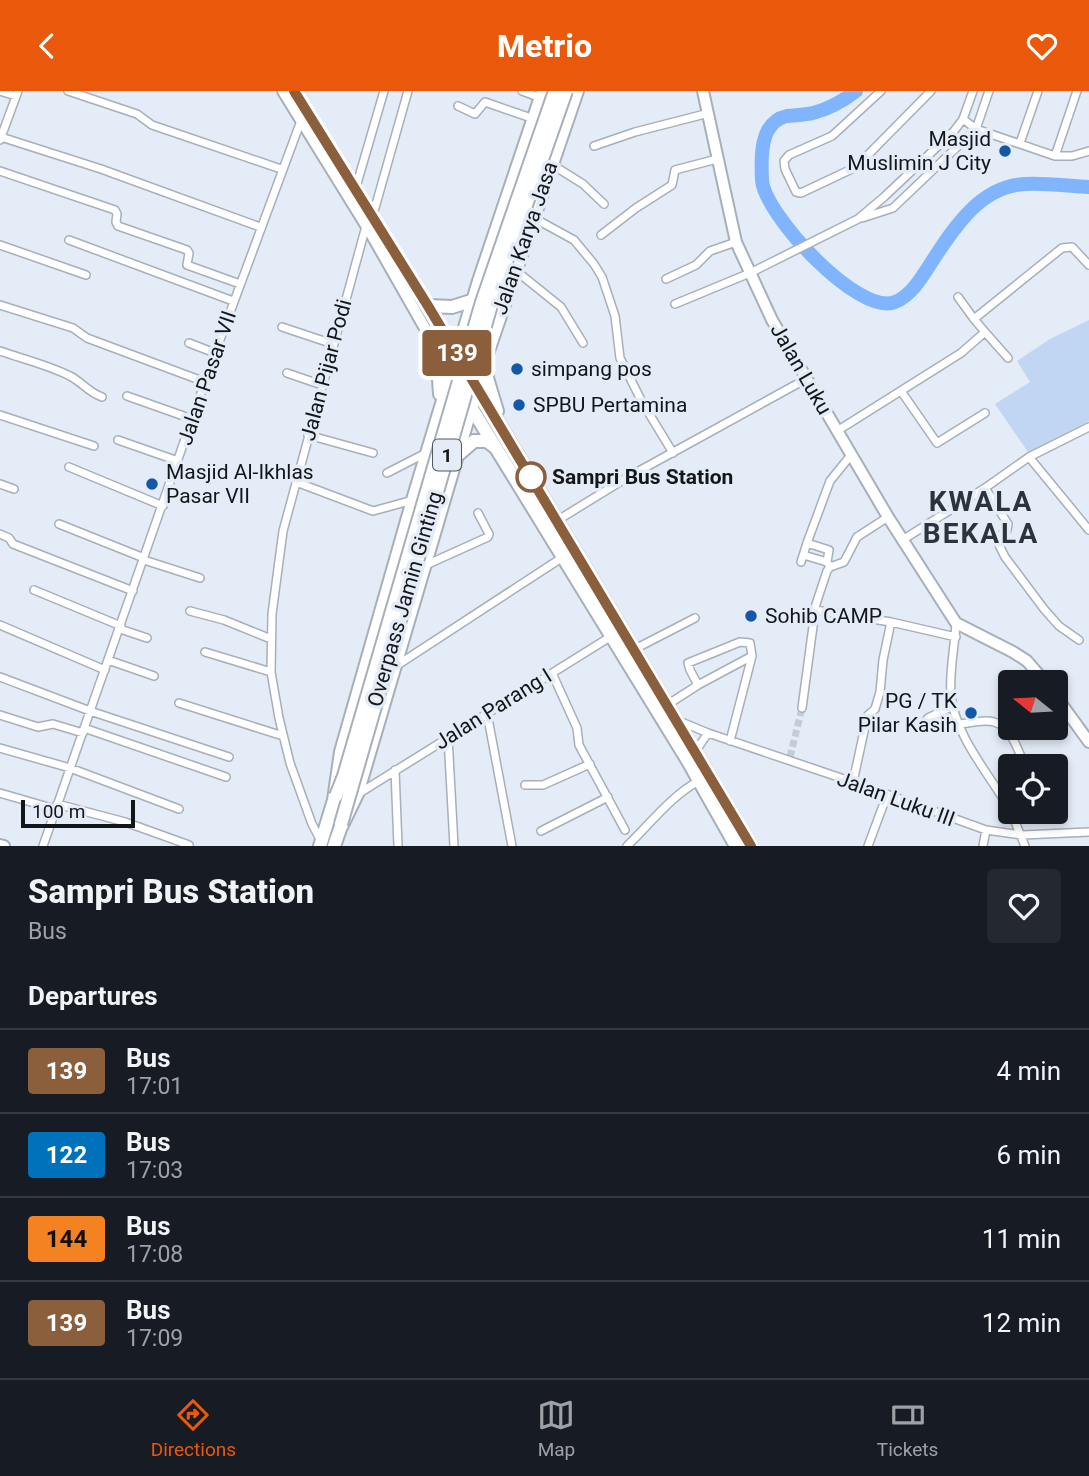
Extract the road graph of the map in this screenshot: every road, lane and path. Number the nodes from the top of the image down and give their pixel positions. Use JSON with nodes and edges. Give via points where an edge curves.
{"nodes":[{"id":1,"x":0,"y":91,"type":"edge"},
{"id":2,"x":68,"y":91,"type":"edge"},
{"id":3,"x":283,"y":91,"type":"edge"},
{"id":4,"x":294,"y":91,"type":"edge"},
{"id":5,"x":384,"y":91,"type":"edge"},
{"id":6,"x":408,"y":91,"type":"edge"},
{"id":7,"x":522,"y":91,"type":"edge"},
{"id":8,"x":555,"y":91,"type":"edge"},
{"id":9,"x":566,"y":91,"type":"edge"},
{"id":10,"x":577,"y":91,"type":"edge"},
{"id":11,"x":703,"y":91,"type":"edge"},
{"id":12,"x":881,"y":91,"type":"edge"},
{"id":13,"x":931,"y":91,"type":"edge"},
{"id":14,"x":973,"y":91,"type":"edge"},
{"id":15,"x":989,"y":91,"type":"edge"},
{"id":16,"x":1038,"y":91,"type":"edge"},
{"id":17,"x":1077,"y":91,"type":"edge"},
{"id":18,"x":17,"y":93,"type":"edge"},
{"id":19,"x":542,"y":95,"type":"edge"},
{"id":20,"x":458,"y":106,"type":"dead end"},
{"id":21,"x":709,"y":113,"type":"junction"},
{"id":22,"x":303,"y":115,"type":"junction"},
{"id":23,"x":534,"y":119,"type":"junction"},
{"id":24,"x":963,"y":119,"type":"junction"},
{"id":25,"x":976,"y":129,"type":"junction"},
{"id":26,"x":954,"y":131,"type":"junction"},
{"id":27,"x":1,"y":135,"type":"edge"},
{"id":28,"x":964,"y":140,"type":"junction"},
{"id":29,"x":1020,"y":143,"type":"junction"},
{"id":30,"x":594,"y":146,"type":"dead end"},
{"id":31,"x":1089,"y":151,"type":"edge"},
{"id":32,"x":1055,"y":156,"type":"junction"},
{"id":33,"x":717,"y":159,"type":"junction"},
{"id":34,"x":550,"y":164,"type":"junction"},
{"id":35,"x":282,"y":169,"type":"junction"},
{"id":36,"x":0,"y":171,"type":"edge"},
{"id":37,"x":356,"y":187,"type":"junction"},
{"id":38,"x":884,"y":197,"type":"junction"},
{"id":39,"x":604,"y":204,"type":"dead end"},
{"id":40,"x":893,"y":208,"type":"junction"},
{"id":41,"x":373,"y":215,"type":"junction"},
{"id":42,"x":532,"y":217,"type":"junction"},
{"id":43,"x":858,"y":219,"type":"junction"},
{"id":44,"x":366,"y":226,"type":"junction"},
{"id":45,"x":260,"y":227,"type":"junction"},
{"id":46,"x":601,"y":235,"type":"dead end"},
{"id":47,"x":69,"y":240,"type":"dead end"},
{"id":48,"x":736,"y":242,"type":"junction"},
{"id":49,"x":0,"y":245,"type":"edge"},
{"id":50,"x":1089,"y":265,"type":"edge"},
{"id":51,"x":514,"y":269,"type":"junction"},
{"id":52,"x":750,"y":273,"type":"junction"},
{"id":53,"x":86,"y":275,"type":"dead end"},
{"id":54,"x":666,"y":279,"type":"dead end"},
{"id":55,"x":479,"y":281,"type":"junction"},
{"id":56,"x":240,"y":284,"type":"junction"},
{"id":57,"x":507,"y":290,"type":"junction"},
{"id":58,"x":958,"y":296,"type":"dead end"},
{"id":59,"x":474,"y":299,"type":"junction"},
{"id":60,"x":233,"y":301,"type":"junction"},
{"id":61,"x":676,"y":304,"type":"dead end"},
{"id":62,"x":0,"y":305,"type":"edge"},
{"id":63,"x":428,"y":306,"type":"junction"},
{"id":64,"x":974,"y":319,"type":"junction"},
{"id":65,"x":282,"y":327,"type":"dead end"},
{"id":66,"x":985,"y":332,"type":"junction"},
{"id":67,"x":190,"y":343,"type":"dead end"},
{"id":68,"x":583,"y":343,"type":"dead end"},
{"id":69,"x":333,"y":344,"type":"junction"},
{"id":70,"x":437,"y":349,"type":"junction"},
{"id":71,"x":0,"y":351,"type":"edge"},
{"id":72,"x":215,"y":352,"type":"junction"},
{"id":73,"x":457,"y":353,"type":"junction"},
{"id":74,"x":486,"y":357,"type":"junction"},
{"id":75,"x":1009,"y":358,"type":"dead end"},
{"id":76,"x":287,"y":373,"type":"dead end"},
{"id":77,"x":451,"y":374,"type":"junction"},
{"id":78,"x":808,"y":378,"type":"junction"},
{"id":79,"x":205,"y":382,"type":"junction"},
{"id":80,"x":322,"y":385,"type":"junction"},
{"id":81,"x":477,"y":387,"type":"junction"},
{"id":82,"x":901,"y":391,"type":"junction"},
{"id":83,"x":127,"y":396,"type":"dead end"},
{"id":84,"x":102,"y":397,"type":"dead end"},
{"id":85,"x":471,"y":408,"type":"junction"},
{"id":86,"x":439,"y":412,"type":"junction"},
{"id":87,"x":985,"y":414,"type":"dead end"},
{"id":88,"x":0,"y":415,"type":"edge"},
{"id":89,"x":192,"y":419,"type":"junction"},
{"id":90,"x":1089,"y":427,"type":"edge"},
{"id":91,"x":503,"y":431,"type":"junction"},
{"id":92,"x":837,"y":431,"type":"junction"},
{"id":93,"x":309,"y":435,"type":"junction"},
{"id":94,"x":432,"y":436,"type":"junction"},
{"id":95,"x":118,"y":440,"type":"dead end"},
{"id":96,"x":459,"y":444,"type":"junction"},
{"id":97,"x":94,"y":446,"type":"dead end"},
{"id":98,"x":373,"y":453,"type":"dead end"},
{"id":99,"x":427,"y":453,"type":"junction"},
{"id":100,"x":673,"y":453,"type":"junction"},
{"id":101,"x":500,"y":454,"type":"junction"},
{"id":102,"x":852,"y":455,"type":"junction"},
{"id":103,"x":1029,"y":457,"type":"junction"},
{"id":104,"x":455,"y":459,"type":"junction"},
{"id":105,"x":178,"y":461,"type":"junction"},
{"id":106,"x":69,"y":467,"type":"dead end"},
{"id":107,"x":387,"y":473,"type":"dead end"},
{"id":108,"x":296,"y":482,"type":"junction"},
{"id":109,"x":0,"y":484,"type":"edge"},
{"id":110,"x":985,"y":488,"type":"junction"},
{"id":111,"x":14,"y":489,"type":"dead end"},
{"id":112,"x":412,"y":500,"type":"junction"},
{"id":113,"x":163,"y":506,"type":"junction"},
{"id":114,"x":478,"y":513,"type":"dead end"},
{"id":115,"x":888,"y":517,"type":"junction"},
{"id":116,"x":558,"y":520,"type":"junction"},
{"id":117,"x":60,"y":524,"type":"dead end"},
{"id":118,"x":1089,"y":530,"type":"edge"},
{"id":119,"x":0,"y":534,"type":"edge"},
{"id":120,"x":904,"y":539,"type":"junction"},
{"id":121,"x":807,"y":543,"type":"junction"},
{"id":122,"x":564,"y":556,"type":"junction"},
{"id":123,"x":807,"y":556,"type":"dead end"},
{"id":124,"x":144,"y":559,"type":"junction"},
{"id":125,"x":801,"y":562,"type":"dead end"},
{"id":126,"x":426,"y":565,"type":"junction"},
{"id":127,"x":828,"y":565,"type":"junction"},
{"id":128,"x":200,"y":579,"type":"dead end"},
{"id":129,"x":34,"y":590,"type":"dead end"},
{"id":130,"x":133,"y":591,"type":"junction"},
{"id":131,"x":815,"y":610,"type":"junction"},
{"id":132,"x":190,"y":611,"type":"dead end"},
{"id":133,"x":695,"y":618,"type":"dead end"},
{"id":134,"x":891,"y":622,"type":"junction"},
{"id":135,"x":957,"y":623,"type":"junction"},
{"id":136,"x":0,"y":625,"type":"edge"},
{"id":137,"x":120,"y":627,"type":"junction"},
{"id":138,"x":610,"y":637,"type":"junction"},
{"id":139,"x":956,"y":637,"type":"junction"},
{"id":140,"x":146,"y":638,"type":"dead end"},
{"id":141,"x":271,"y":639,"type":"junction"},
{"id":142,"x":1079,"y":640,"type":"dead end"},
{"id":143,"x":633,"y":650,"type":"junction"},
{"id":144,"x":205,"y":652,"type":"dead end"},
{"id":145,"x":752,"y":656,"type":"junction"},
{"id":146,"x":108,"y":660,"type":"junction"},
{"id":147,"x":396,"y":666,"type":"junction"},
{"id":148,"x":105,"y":670,"type":"junction"},
{"id":149,"x":1035,"y":670,"type":"edge"},
{"id":150,"x":271,"y":672,"type":"junction"},
{"id":151,"x":552,"y":673,"type":"junction"},
{"id":152,"x":154,"y":676,"type":"dead end"},
{"id":153,"x":0,"y":677,"type":"edge"},
{"id":154,"x":698,"y":685,"type":"junction"},
{"id":155,"x":179,"y":703,"type":"dead end"},
{"id":156,"x":667,"y":705,"type":"junction"},
{"id":157,"x":953,"y":706,"type":"junction"},
{"id":158,"x":802,"y":708,"type":"tunnel mouth"},
{"id":159,"x":90,"y":711,"type":"junction"},
{"id":160,"x":1068,"y":711,"type":"edge"},
{"id":161,"x":487,"y":713,"type":"junction"},
{"id":162,"x":0,"y":715,"type":"edge"},
{"id":163,"x":676,"y":719,"type":"junction"},
{"id":164,"x":923,"y":725,"type":"dead end"},
{"id":165,"x":960,"y":725,"type":"junction"},
{"id":166,"x":83,"y":730,"type":"junction"},
{"id":167,"x":708,"y":733,"type":"junction"},
{"id":168,"x":1087,"y":735,"type":"edge"},
{"id":169,"x":283,"y":736,"type":"junction"},
{"id":170,"x":448,"y":737,"type":"junction"},
{"id":171,"x":730,"y":741,"type":"junction"},
{"id":172,"x":0,"y":748,"type":"edge"},
{"id":173,"x":695,"y":752,"type":"junction"},
{"id":174,"x":1020,"y":754,"type":"edge"},
{"id":175,"x":229,"y":757,"type":"dead end"},
{"id":176,"x":590,"y":764,"type":"junction"},
{"id":177,"x":365,"y":767,"type":"junction"},
{"id":178,"x":70,"y":768,"type":"junction"},
{"id":179,"x":395,"y":770,"type":"junction"},
{"id":180,"x":226,"y":777,"type":"dead end"},
{"id":181,"x":699,"y":781,"type":"junction"},
{"id":182,"x":377,"y":782,"type":"junction"},
{"id":183,"x":853,"y":782,"type":"junction"},
{"id":184,"x":525,"y":785,"type":"dead end"},
{"id":185,"x":998,"y":792,"type":"edge"},
{"id":186,"x":0,"y":793,"type":"edge"},
{"id":187,"x":357,"y":794,"type":"junction"},
{"id":188,"x":887,"y":795,"type":"junction"},
{"id":189,"x":608,"y":797,"type":"junction"},
{"id":190,"x":335,"y":798,"type":"junction"},
{"id":191,"x":56,"y":807,"type":"junction"},
{"id":192,"x":178,"y":809,"type":"dead end"},
{"id":193,"x":1016,"y":824,"type":"edge"},
{"id":194,"x":340,"y":826,"type":"junction"},
{"id":195,"x":625,"y":830,"type":"dead end"},
{"id":196,"x":986,"y":830,"type":"junction"},
{"id":197,"x":541,"y":831,"type":"dead end"},
{"id":198,"x":1089,"y":832,"type":"edge"},
{"id":199,"x":1022,"y":835,"type":"junction"},
{"id":200,"x":189,"y":845,"type":"edge"},
{"id":201,"x":325,"y":845,"type":"edge"},
{"id":202,"x":43,"y":846,"type":"edge"},
{"id":203,"x":398,"y":846,"type":"edge"},
{"id":204,"x":454,"y":846,"type":"edge"},
{"id":205,"x":512,"y":846,"type":"edge"},
{"id":206,"x":627,"y":846,"type":"edge"},
{"id":207,"x":736,"y":846,"type":"edge"},
{"id":208,"x":751,"y":846,"type":"edge"},
{"id":209,"x":868,"y":846,"type":"edge"},
{"id":210,"x":983,"y":846,"type":"edge"},
{"id":211,"x":1025,"y":846,"type":"edge"}],
"edges":[{"from":1,"to":18,"type":"street"},
{"from":2,"to":35,"type":"street"},
{"from":3,"to":22,"type":"main road"},
{"from":4,"to":22,"type":"main road"},
{"from":5,"to":37,"type":"street"},
{"from":6,"to":41,"type":"street"},
{"from":7,"to":19,"type":"street"},
{"from":8,"to":190,"type":"highway","name":"Overpass Jamin Ginting","number":"1","bridge":true,"via":[[482,302]]},
{"from":9,"to":194,"type":"highway","name":"Overpass Jamin Ginting","number":"1","bridge":true,"via":[[491,305]]},
{"from":10,"to":34,"type":"highway","name":"Jalan Karya Jasa","number":"1"},
{"from":11,"to":21,"type":"main road","name":"Jalan Luku"},
{"from":12,"to":13,"type":"street","via":[[832,136],[784,161],[796,192],[856,167]]},
{"from":14,"to":24,"type":"street"},
{"from":15,"to":25,"type":"street"},
{"from":16,"to":29,"type":"street"},
{"from":17,"to":32,"type":"street"},
{"from":18,"to":27,"type":"street"},
{"from":19,"to":23,"type":"highway","name":"Jalan Karya Jasa","number":"1"},
{"from":20,"to":23,"type":"street","via":[[475,114],[485,101]]},
{"from":21,"to":30,"type":"street"},
{"from":21,"to":33,"type":"main road","name":"Jalan Luku"},
{"from":22,"to":35,"type":"street","name":"Jalan Pasar VII"},
{"from":22,"to":37,"type":"main road"},
{"from":22,"to":44,"type":"main road"},
{"from":23,"to":55,"type":"highway","name":"Jalan Karya Jasa","number":"1"},
{"from":24,"to":25,"type":"street"},
{"from":24,"to":26,"type":"street"},
{"from":25,"to":28,"type":"street"},
{"from":25,"to":29,"type":"street"},
{"from":26,"to":28,"type":"street"},
{"from":26,"to":38,"type":"street"},
{"from":27,"to":45,"type":"street"},
{"from":28,"to":40,"type":"street"},
{"from":29,"to":32,"type":"street"},
{"from":31,"to":32,"type":"street"},
{"from":33,"to":46,"type":"street","via":[[675,170],[673,185]]},
{"from":33,"to":48,"type":"main road","name":"Jalan Luku"},
{"from":34,"to":39,"type":"street","via":[[583,184]]},
{"from":34,"to":42,"type":"highway","name":"Jalan Karya Jasa","number":"1"},
{"from":35,"to":45,"type":"street","name":"Jalan Pasar VII"},
{"from":36,"to":56,"type":"street","via":[[115,210],[118,226],[187,250],[187,265]]},
{"from":37,"to":41,"type":"main road"},
{"from":38,"to":40,"type":"street"},
{"from":38,"to":43,"type":"street"},
{"from":40,"to":43,"type":"street"},
{"from":41,"to":63,"type":"main road"},
{"from":42,"to":51,"type":"highway","name":"Jalan Karya Jasa","number":"1"},
{"from":42,"to":100,"type":"street","via":[[574,240],[594,264],[615,316],[620,358]]},
{"from":43,"to":52,"type":"street"},
{"from":44,"to":69,"type":"street","name":"Jalan Pijar Podi"},
{"from":44,"to":70,"type":"main road"},
{"from":45,"to":56,"type":"street","name":"Jalan Pasar VII"},
{"from":47,"to":60,"type":"street"},
{"from":48,"to":52,"type":"main road","name":"Jalan Luku"},
{"from":48,"to":54,"type":"street","via":[[710,251],[696,265]]},
{"from":49,"to":53,"type":"street"},
{"from":50,"to":64,"type":"street","via":[[1072,247],[1062,248]]},
{"from":51,"to":57,"type":"highway","name":"Jalan Karya Jasa","number":"1"},
{"from":51,"to":68,"type":"street","via":[[561,307]]},
{"from":52,"to":61,"type":"street"},
{"from":52,"to":78,"type":"main road","name":"Jalan Luku"},
{"from":55,"to":57,"type":"highway","via":[[492,290]]},
{"from":55,"to":59,"type":"highway","name":"Jalan Karya Jasa","number":"1"},
{"from":56,"to":60,"type":"street","name":"Jalan Pasar VII"},
{"from":57,"to":74,"type":"highway","name":"Jalan Karya Jasa","number":"1"},
{"from":58,"to":64,"type":"street"},
{"from":59,"to":63,"type":"highway","via":[[452,307]]},
{"from":59,"to":73,"type":"highway","name":"Jalan Karya Jasa","number":"1"},
{"from":60,"to":72,"type":"street","name":"Jalan Pasar VII"},
{"from":62,"to":79,"type":"street","via":[[73,327],[87,338]]},
{"from":63,"to":73,"type":"main road"},
{"from":64,"to":66,"type":"street"},
{"from":65,"to":69,"type":"street"},
{"from":66,"to":75,"type":"street"},
{"from":66,"to":82,"type":"street"},
{"from":67,"to":72,"type":"street"},
{"from":69,"to":80,"type":"street","name":"Jalan Pijar Podi"},
{"from":70,"to":77,"type":"main road"},
{"from":70,"to":86,"type":"highway"},
{"from":71,"to":84,"type":"street","via":[[66,375]]},
{"from":72,"to":79,"type":"street","name":"Jalan Pasar VII"},
{"from":73,"to":77,"type":"highway","number":"1"},
{"from":73,"to":81,"type":"highway"},
{"from":74,"to":81,"type":"highway","name":"Jalan Karya Jasa","number":"1"},
{"from":74,"to":91,"type":"highway","via":[[487,377]]},
{"from":76,"to":80,"type":"street"},
{"from":77,"to":85,"type":"highway"},
{"from":77,"to":86,"type":"highway","number":"1"},
{"from":78,"to":92,"type":"main road","name":"Jalan Luku"},
{"from":78,"to":100,"type":"street"},
{"from":79,"to":89,"type":"street","name":"Jalan Pasar VII"},
{"from":80,"to":93,"type":"street","name":"Jalan Pijar Podi"},
{"from":81,"to":85,"type":"highway","number":"1"},
{"from":81,"to":91,"type":"highway"},
{"from":82,"to":87,"type":"street","via":[[937,443]]},
{"from":82,"to":92,"type":"street"},
{"from":83,"to":89,"type":"street"},
{"from":85,"to":96,"type":"highway","number":"1"},
{"from":85,"to":101,"type":"highway"},
{"from":86,"to":94,"type":"highway","number":"1"},
{"from":88,"to":97,"type":"street"},
{"from":89,"to":105,"type":"street","name":"Jalan Pasar VII"},
{"from":90,"to":103,"type":"street"},
{"from":91,"to":116,"type":"highway"},
{"from":92,"to":102,"type":"main road","name":"Jalan Luku"},
{"from":93,"to":98,"type":"street"},
{"from":93,"to":108,"type":"street","name":"Jalan Pijar Podi"},
{"from":94,"to":96,"type":"highway"},
{"from":94,"to":99,"type":"highway","number":"1"},
{"from":95,"to":105,"type":"street"},
{"from":96,"to":104,"type":"highway","number":"1"},
{"from":99,"to":107,"type":"street"},
{"from":99,"to":112,"type":"highway","number":"1"},
{"from":100,"to":116,"type":"street"},
{"from":101,"to":104,"type":"highway","via":[[478,440]]},
{"from":101,"to":122,"type":"highway"},
{"from":102,"to":115,"type":"main road","name":"Jalan Luku"},
{"from":102,"to":121,"type":"street","via":[[830,481]]},
{"from":103,"to":110,"type":"street"},
{"from":103,"to":118,"type":"street"},
{"from":104,"to":126,"type":"highway","number":"1"},
{"from":105,"to":113,"type":"street","name":"Jalan Pasar VII"},
{"from":106,"to":113,"type":"street"},
{"from":108,"to":112,"type":"street","via":[[373,511]]},
{"from":108,"to":141,"type":"street","name":"Jalan Pijar Podi","via":[[276,571]]},
{"from":109,"to":111,"type":"street"},
{"from":110,"to":120,"type":"street"},
{"from":110,"to":142,"type":"street","via":[[1008,524],[996,539],[1005,557],[1059,626]]},
{"from":112,"to":190,"type":"highway","number":"1","via":[[341,752]]},
{"from":113,"to":124,"type":"street","name":"Jalan Pasar VII"},
{"from":114,"to":126,"type":"street","via":[[488,537]]},
{"from":115,"to":120,"type":"main road","name":"Jalan Luku"},
{"from":115,"to":127,"type":"street","via":[[856,537],[844,562]]},
{"from":116,"to":143,"type":"highway"},
{"from":117,"to":124,"type":"street"},
{"from":119,"to":130,"type":"street","via":[[13,544]]},
{"from":120,"to":135,"type":"main road","name":"Jalan Luku"},
{"from":121,"to":125,"type":"street"},
{"from":121,"to":127,"type":"street","via":[[828,549]]},
{"from":122,"to":138,"type":"highway"},
{"from":122,"to":147,"type":"street"},
{"from":123,"to":127,"type":"street"},
{"from":124,"to":128,"type":"street"},
{"from":124,"to":130,"type":"street","name":"Jalan Pasar VII"},
{"from":126,"to":147,"type":"highway","number":"1"},
{"from":127,"to":131,"type":"street"},
{"from":129,"to":137,"type":"street"},
{"from":130,"to":137,"type":"street","name":"Jalan Pasar VII"},
{"from":131,"to":134,"type":"street"},
{"from":131,"to":158,"type":"street"},
{"from":132,"to":141,"type":"street"},
{"from":133,"to":143,"type":"street"},
{"from":134,"to":139,"type":"street"},
{"from":134,"to":183,"type":"street","via":[[880,692],[868,715]]},
{"from":135,"to":139,"type":"street"},
{"from":135,"to":149,"type":"main road","via":[[1013,652]]},
{"from":136,"to":148,"type":"street"},
{"from":137,"to":140,"type":"street"},
{"from":137,"to":146,"type":"street","name":"Jalan Pasar VII"},
{"from":138,"to":151,"type":"street","name":"Jalan Parang I"},
{"from":138,"to":181,"type":"highway"},
{"from":139,"to":157,"type":"street"},
{"from":141,"to":150,"type":"street","name":"Jalan Pijar Podi"},
{"from":143,"to":156,"type":"highway"},
{"from":144,"to":150,"type":"street"},
{"from":145,"to":154,"type":"street"},
{"from":145,"to":154,"type":"street","via":[[751,646],[744,641],[690,662],[688,667]]},
{"from":145,"to":171,"type":"street"},
{"from":146,"to":148,"type":"street","name":"Jalan Pasar VII"},
{"from":146,"to":152,"type":"street"},
{"from":147,"to":177,"type":"highway","number":"1"},
{"from":148,"to":159,"type":"street","name":"Jalan Pasar VII"},
{"from":150,"to":169,"type":"street","name":"Jalan Pijar Podi"},
{"from":151,"to":161,"type":"street","name":"Jalan Parang I"},
{"from":151,"to":176,"type":"street"},
{"from":153,"to":159,"type":"street"},
{"from":154,"to":156,"type":"street"},
{"from":155,"to":169,"type":"street"},
{"from":156,"to":163,"type":"highway"},
{"from":157,"to":164,"type":"street"},
{"from":157,"to":165,"type":"street"},
{"from":159,"to":166,"type":"street","name":"Jalan Pasar VII"},
{"from":159,"to":175,"type":"street"},
{"from":160,"to":168,"type":"main road"},
{"from":161,"to":170,"type":"street","name":"Jalan Parang I"},
{"from":161,"to":205,"type":"street"},
{"from":162,"to":166,"type":"street","via":[[39,727],[52,724]]},
{"from":163,"to":167,"type":"street","name":"Jalan Luku III"},
{"from":163,"to":173,"type":"highway"},
{"from":165,"to":174,"type":"street","via":[[992,721],[1003,726]]},
{"from":165,"to":185,"type":"street"},
{"from":166,"to":178,"type":"street","name":"Jalan Pasar VII"},
{"from":166,"to":180,"type":"street"},
{"from":167,"to":171,"type":"street","name":"Jalan Luku III"},
{"from":167,"to":173,"type":"street"},
{"from":169,"to":201,"type":"street","name":"Jalan Pijar Podi","via":[[301,795]]},
{"from":170,"to":179,"type":"street","name":"Jalan Parang I"},
{"from":170,"to":204,"type":"street"},
{"from":171,"to":183,"type":"street","name":"Jalan Luku III"},
{"from":172,"to":178,"type":"street"},
{"from":173,"to":208,"type":"highway"},
{"from":176,"to":184,"type":"street","via":[[543,785]]},
{"from":176,"to":189,"type":"street"},
{"from":177,"to":182,"type":"street"},
{"from":177,"to":187,"type":"highway","number":"1"},
{"from":178,"to":191,"type":"street","name":"Jalan Pasar VII"},
{"from":178,"to":192,"type":"street"},
{"from":179,"to":182,"type":"street","name":"Jalan Parang I"},
{"from":179,"to":203,"type":"street"},
{"from":181,"to":206,"type":"street","via":[[678,793]]},
{"from":181,"to":207,"type":"highway"},
{"from":182,"to":187,"type":"street","name":"Jalan Parang I"},
{"from":183,"to":188,"type":"street","name":"Jalan Luku III"},
{"from":186,"to":191,"type":"street"},
{"from":187,"to":194,"type":"highway","number":"1"},
{"from":188,"to":196,"type":"street","name":"Jalan Luku III"},
{"from":188,"to":209,"type":"street"},
{"from":189,"to":195,"type":"street"},
{"from":189,"to":197,"type":"street"},
{"from":190,"to":201,"type":"highway","number":"1"},
{"from":191,"to":200,"type":"street","via":[[125,822]]},
{"from":191,"to":202,"type":"street","name":"Jalan Pasar VII"},
{"from":193,"to":199,"type":"street"},
{"from":194,"to":201,"type":"highway","number":"1"},
{"from":196,"to":199,"type":"street","name":"Jalan Luku III"},
{"from":196,"to":210,"type":"street"},
{"from":198,"to":199,"type":"street","name":"Jalan Luku III"},
{"from":199,"to":211,"type":"street"}]}
